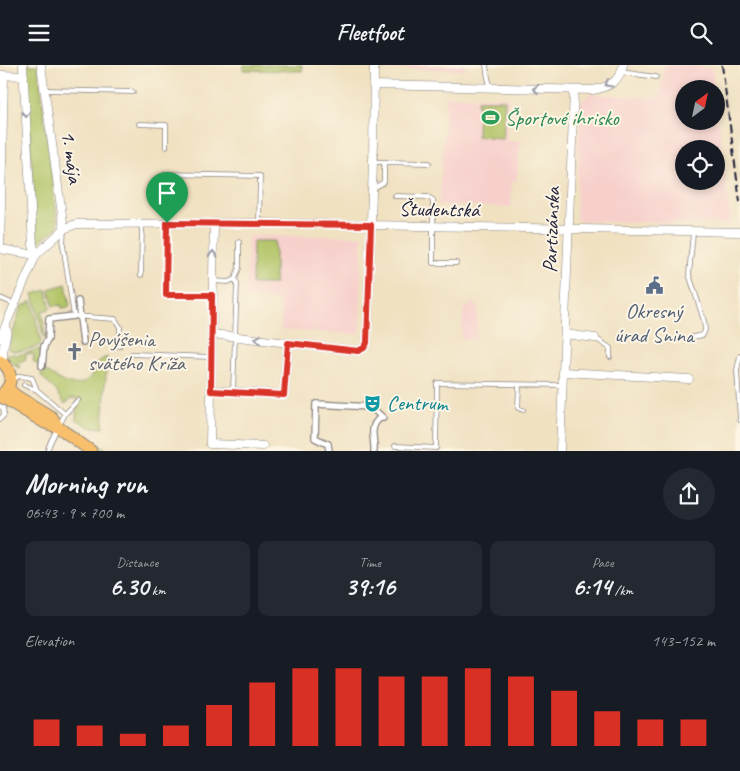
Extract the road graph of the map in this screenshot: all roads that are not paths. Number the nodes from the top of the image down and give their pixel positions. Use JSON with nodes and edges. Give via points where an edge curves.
{"nodes":[{"id":1,"x":23,"y":65,"type":"edge"},
{"id":2,"x":41,"y":65,"type":"edge"},
{"id":3,"x":374,"y":65,"type":"edge"},
{"id":4,"x":486,"y":65,"type":"edge"},
{"id":5,"x":622,"y":68,"type":"edge"},
{"id":6,"x":2,"y":75,"type":"edge"},
{"id":7,"x":24,"y":76,"type":"junction"},
{"id":8,"x":656,"y":77,"type":"dead end"},
{"id":9,"x":373,"y":85,"type":"junction"},
{"id":10,"x":491,"y":88,"type":"junction"},
{"id":11,"x":45,"y":90,"type":"junction"},
{"id":12,"x":574,"y":90,"type":"junction"},
{"id":13,"x":133,"y":92,"type":"dead end"},
{"id":14,"x":139,"y":125,"type":"dead end"},
{"id":15,"x":166,"y":147,"type":"dead end"},
{"id":16,"x":373,"y":162,"type":"junction"},
{"id":17,"x":384,"y":162,"type":"junction"},
{"id":18,"x":429,"y":163,"type":"dead end"},
{"id":19,"x":165,"y":174,"type":"dead end"},
{"id":20,"x":372,"y":189,"type":"junction"},
{"id":21,"x":395,"y":197,"type":"dead end"},
{"id":22,"x":142,"y":223,"type":"junction"},
{"id":23,"x":167,"y":223,"type":"junction"},
{"id":24,"x":214,"y":223,"type":"junction"},
{"id":25,"x":259,"y":223,"type":"junction"},
{"id":26,"x":371,"y":225,"type":"junction"},
{"id":27,"x":434,"y":227,"type":"junction"},
{"id":28,"x":64,"y":229,"type":"junction"},
{"id":29,"x":569,"y":229,"type":"junction"},
{"id":30,"x":693,"y":233,"type":"junction"},
{"id":31,"x":740,"y":233,"type":"edge"},
{"id":32,"x":238,"y":242,"type":"dead end"},
{"id":33,"x":0,"y":249,"type":"edge"},
{"id":34,"x":36,"y":255,"type":"junction"},
{"id":35,"x":456,"y":263,"type":"dead end"},
{"id":36,"x":141,"y":275,"type":"dead end"},
{"id":37,"x":235,"y":279,"type":"junction"},
{"id":38,"x":213,"y":281,"type":"junction"},
{"id":39,"x":212,"y":295,"type":"junction"},
{"id":40,"x":0,"y":298,"type":"edge"},
{"id":41,"x":78,"y":301,"type":"dead end"},
{"id":42,"x":14,"y":304,"type":"junction"},
{"id":43,"x":9,"y":317,"type":"junction"},
{"id":44,"x":77,"y":317,"type":"junction"},
{"id":45,"x":212,"y":334,"type":"junction"},
{"id":46,"x":565,"y":334,"type":"junction"},
{"id":47,"x":236,"y":336,"type":"junction"},
{"id":48,"x":595,"y":337,"type":"joint"},
{"id":49,"x":693,"y":337,"type":"dead end"},
{"id":50,"x":0,"y":338,"type":"edge"},
{"id":51,"x":83,"y":342,"type":"dead end"},
{"id":52,"x":288,"y":343,"type":"junction"},
{"id":53,"x":119,"y":346,"type":"dead end"},
{"id":54,"x":132,"y":354,"type":"dead end"},
{"id":55,"x":740,"y":356,"type":"edge"},
{"id":56,"x":211,"y":357,"type":"junction"},
{"id":57,"x":610,"y":357,"type":"dead end"},
{"id":58,"x":2,"y":362,"type":"edge"},
{"id":59,"x":42,"y":366,"type":"dead end"},
{"id":60,"x":564,"y":372,"type":"junction"},
{"id":61,"x":689,"y":379,"type":"dead end"},
{"id":62,"x":24,"y":385,"type":"dead end"},
{"id":63,"x":519,"y":385,"type":"junction"},
{"id":64,"x":562,"y":385,"type":"junction"},
{"id":65,"x":5,"y":390,"type":"edge"},
{"id":66,"x":37,"y":390,"type":"junction"},
{"id":67,"x":211,"y":391,"type":"junction"},
{"id":68,"x":233,"y":392,"type":"junction"},
{"id":69,"x":78,"y":400,"type":"dead end"},
{"id":70,"x":0,"y":406,"type":"edge"},
{"id":71,"x":523,"y":410,"type":"dead end"},
{"id":72,"x":65,"y":414,"type":"junction"},
{"id":73,"x":0,"y":419,"type":"edge"},
{"id":74,"x":740,"y":420,"type":"edge"},
{"id":75,"x":58,"y":427,"type":"junction"},
{"id":76,"x":263,"y":446,"type":"dead end"},
{"id":77,"x":395,"y":446,"type":"dead end"},
{"id":78,"x":47,"y":451,"type":"edge"},
{"id":79,"x":91,"y":451,"type":"edge"},
{"id":80,"x":329,"y":451,"type":"edge"},
{"id":81,"x":374,"y":451,"type":"edge"},
{"id":82,"x":560,"y":451,"type":"edge"}],
"edges":[{"from":1,"to":7,"type":"street","name":"1. mája"},
{"from":2,"to":11,"type":"street","name":"1. mája"},
{"from":3,"to":9,"type":"street"},
{"from":4,"to":10,"type":"lane"},
{"from":5,"to":8,"type":"lane"},
{"from":5,"to":12,"type":"street","one_way":true,"via":[[617,79],[606,88]]},
{"from":6,"to":7,"type":"street"},
{"from":6,"to":33,"type":"street"},
{"from":7,"to":34,"type":"street","name":"1. mája","one_way":true},
{"from":9,"to":10,"type":"street"},
{"from":9,"to":16,"type":"street"},
{"from":12,"to":10,"type":"street","one_way":true},
{"from":11,"to":13,"type":"lane"},
{"from":11,"to":28,"type":"street","name":"1. mája"},
{"from":12,"to":29,"type":"street","name":"Partizánska"},
{"from":14,"to":15,"type":"lane","via":[[166,125]]},
{"from":16,"to":17,"type":"lane"},
{"from":16,"to":20,"type":"street"},
{"from":17,"to":18,"type":"lane"},
{"from":17,"to":20,"type":"lane","via":[[384,182]]},
{"from":19,"to":25,"type":"lane","via":[[260,176]]},
{"from":20,"to":26,"type":"street"},
{"from":21,"to":27,"type":"lane","via":[[428,197],[432,200]]},
{"from":22,"to":23,"type":"street","name":"Študentská"},
{"from":22,"to":28,"type":"street","name":"Študentská","via":[[76,224]]},
{"from":22,"to":36,"type":"lane"},
{"from":23,"to":24,"type":"street","name":"Študentská"},
{"from":23,"to":39,"type":"lane","via":[[166,295]]},
{"from":24,"to":25,"type":"street","name":"Študentská"},
{"from":38,"to":24,"type":"street","one_way":true},
{"from":25,"to":26,"type":"street","name":"Študentská"},
{"from":26,"to":27,"type":"street","name":"Študentská"},
{"from":26,"to":52,"type":"street","via":[[367,343],[364,348],[358,351]]},
{"from":27,"to":29,"type":"street","name":"Študentská"},
{"from":27,"to":35,"type":"lane","via":[[433,263]]},
{"from":28,"to":34,"type":"street"},
{"from":28,"to":44,"type":"lane","via":[[63,245]]},
{"from":29,"to":30,"type":"street","name":"Študentská"},
{"from":29,"to":46,"type":"street","name":"Partizánska"},
{"from":30,"to":31,"type":"street","name":"Študentská"},
{"from":30,"to":49,"type":"lane","via":[[688,274],[705,330],[704,335]]},
{"from":32,"to":37,"type":"lane","via":[[239,268]]},
{"from":33,"to":34,"type":"street"},
{"from":34,"to":42,"type":"street"},
{"from":37,"to":38,"type":"lane","via":[[228,283]]},
{"from":37,"to":47,"type":"lane"},
{"from":38,"to":39,"type":"street"},
{"from":39,"to":45,"type":"street"},
{"from":40,"to":42,"type":"lane"},
{"from":41,"to":44,"type":"street"},
{"from":42,"to":43,"type":"street"},
{"from":43,"to":50,"type":"street"},
{"from":43,"to":58,"type":"street"},
{"from":44,"to":51,"type":"street"},
{"from":44,"to":53,"type":"lane","via":[[115,319],[120,327]]},
{"from":44,"to":59,"type":"street","via":[[49,319]]},
{"from":45,"to":47,"type":"street"},
{"from":45,"to":56,"type":"street"},
{"from":46,"to":48,"type":"street"},
{"from":46,"to":60,"type":"street","name":"Partizánska"},
{"from":52,"to":47,"type":"street","one_way":true},
{"from":47,"to":68,"type":"lane"},
{"from":48,"to":57,"type":"lane","via":[[610,348]]},
{"from":52,"to":68,"type":"street","via":[[284,395]]},
{"from":54,"to":56,"type":"lane"},
{"from":55,"to":74,"type":"lane","via":[[737,370]]},
{"from":56,"to":67,"type":"street"},
{"from":58,"to":65,"type":"main road","via":[[8,369]]},
{"from":60,"to":61,"type":"street"},
{"from":60,"to":64,"type":"street","name":"Partizánska"},
{"from":62,"to":66,"type":"lane"},
{"from":63,"to":64,"type":"lane"},
{"from":63,"to":71,"type":"lane","via":[[518,407]]},
{"from":63,"to":77,"type":"lane","via":[[437,383],[436,447]]},
{"from":64,"to":82,"type":"street","name":"Partizánska"},
{"from":65,"to":66,"type":"lane","via":[[20,376],[32,378]]},
{"from":65,"to":75,"type":"main road","via":[[52,417]]},
{"from":66,"to":72,"type":"lane"},
{"from":67,"to":68,"type":"street"},
{"from":67,"to":76,"type":"street","via":[[210,444]]},
{"from":69,"to":72,"type":"lane"},
{"from":70,"to":73,"type":"lane","via":[[4,415]]},
{"from":72,"to":75,"type":"lane"},
{"from":75,"to":78,"type":"lane"},
{"from":75,"to":79,"type":"main road"},
{"from":80,"to":81,"type":"street","via":[[328,443],[315,438],[316,404],[371,407],[382,418],[374,426]]}]}
